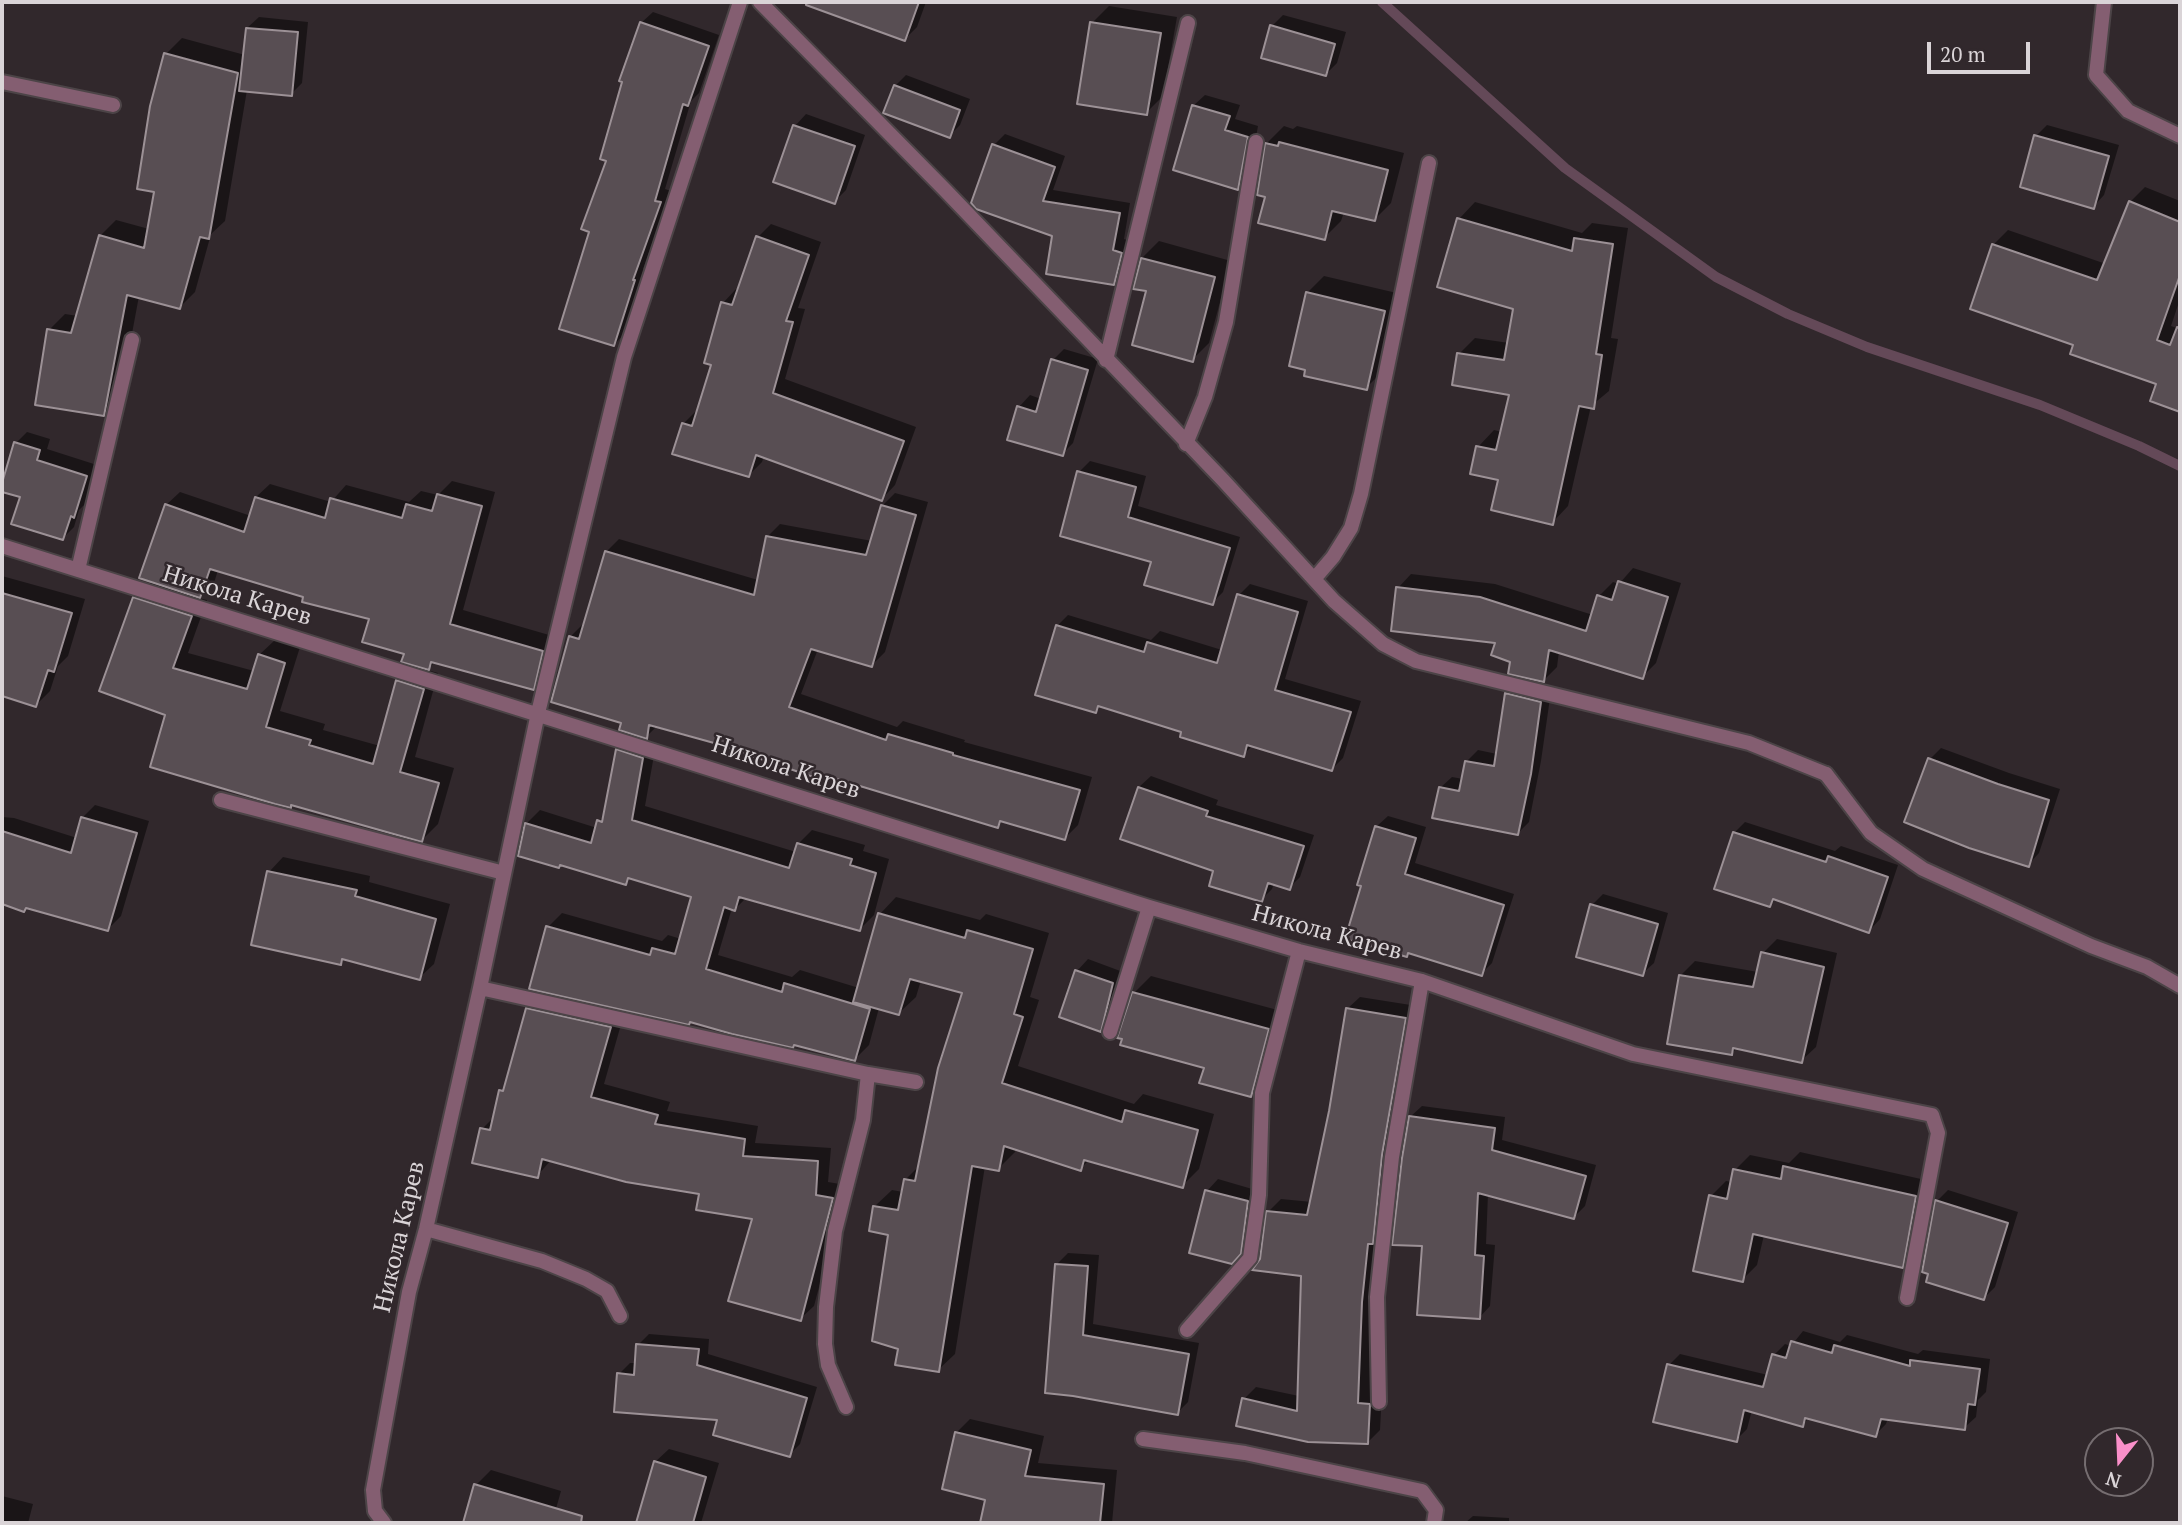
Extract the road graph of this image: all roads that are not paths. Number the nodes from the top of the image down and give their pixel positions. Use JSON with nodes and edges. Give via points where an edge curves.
{"nodes":[{"id":1,"x":740,"y":2,"type":"edge"},
{"id":2,"x":760,"y":2,"type":"edge"},
{"id":3,"x":2104,"y":2,"type":"edge"},
{"id":4,"x":1188,"y":23,"type":"dead end"},
{"id":5,"x":2,"y":82,"type":"edge"},
{"id":6,"x":113,"y":104,"type":"dead end"},
{"id":7,"x":2180,"y":136,"type":"edge"},
{"id":8,"x":1256,"y":142,"type":"dead end"},
{"id":9,"x":1429,"y":163,"type":"dead end"},
{"id":10,"x":132,"y":340,"type":"dead end"},
{"id":11,"x":1106,"y":360,"type":"junction"},
{"id":12,"x":1186,"y":444,"type":"junction"},
{"id":13,"x":2,"y":546,"type":"edge"},
{"id":14,"x":78,"y":570,"type":"junction"},
{"id":15,"x":1315,"y":578,"type":"junction"},
{"id":16,"x":538,"y":713,"type":"junction"},
{"id":17,"x":221,"y":800,"type":"dead end"},
{"id":18,"x":504,"y":873,"type":"junction"},
{"id":19,"x":1149,"y":907,"type":"junction"},
{"id":20,"x":1298,"y":951,"type":"junction"},
{"id":21,"x":1422,"y":981,"type":"junction"},
{"id":22,"x":2180,"y":986,"type":"edge"},
{"id":23,"x":480,"y":988,"type":"junction"},
{"id":24,"x":1110,"y":1032,"type":"dead end"},
{"id":25,"x":868,"y":1074,"type":"junction"},
{"id":26,"x":916,"y":1082,"type":"dead end"},
{"id":27,"x":426,"y":1229,"type":"junction"},
{"id":28,"x":1907,"y":1298,"type":"dead end"},
{"id":29,"x":620,"y":1316,"type":"dead end"},
{"id":30,"x":1186,"y":1330,"type":"dead end"},
{"id":31,"x":1379,"y":1402,"type":"dead end"},
{"id":32,"x":845,"y":1406,"type":"dead end"},
{"id":33,"x":1143,"y":1439,"type":"dead end"},
{"id":34,"x":384,"y":1523,"type":"edge"},
{"id":35,"x":1434,"y":1523,"type":"edge"}],
"edges":[{"from":1,"to":16,"type":"street","via":[[624,357]]},
{"from":2,"to":11,"type":"street"},
{"from":3,"to":7,"type":"street","via":[[2096,75],[2127,111]]},
{"from":4,"to":11,"type":"street"},
{"from":5,"to":6,"type":"street"},
{"from":8,"to":12,"type":"street","via":[[1226,322]]},
{"from":9,"to":15,"type":"street","via":[[1361,494],[1351,528]]},
{"from":10,"to":14,"type":"street"},
{"from":11,"to":12,"type":"street"},
{"from":12,"to":15,"type":"street"},
{"from":13,"to":14,"type":"street","name":"Никола Карев"},
{"from":14,"to":16,"type":"street","name":"Никола Карев"},
{"from":15,"to":22,"type":"street","via":[[1383,644],[1416,662],[1749,743],[1826,774],[1871,833],[1923,869],[2147,967]]},
{"from":16,"to":18,"type":"street","name":"Никола Карев"},
{"from":16,"to":19,"type":"street","name":"Никола Карев"},
{"from":17,"to":18,"type":"street"},
{"from":18,"to":23,"type":"street","name":"Никола Карев"},
{"from":19,"to":20,"type":"street","name":"Никола Карев"},
{"from":19,"to":24,"type":"street"},
{"from":20,"to":21,"type":"street","name":"Никола Карев"},
{"from":20,"to":30,"type":"street","via":[[1262,1093],[1259,1195],[1250,1258]]},
{"from":21,"to":28,"type":"street","name":"Никола Карев","via":[[1633,1054],[1933,1115],[1938,1133]]},
{"from":21,"to":31,"type":"street","via":[[1392,1157],[1377,1297]]},
{"from":23,"to":25,"type":"street"},
{"from":23,"to":27,"type":"street","name":"Никола Карев"},
{"from":25,"to":26,"type":"street"},
{"from":25,"to":32,"type":"street","via":[[863,1120],[835,1231],[826,1307],[828,1365]]},
{"from":27,"to":29,"type":"street","via":[[542,1261],[586,1279],[607,1291]]},
{"from":27,"to":34,"type":"street","name":"Никола Карев","via":[[409,1292],[373,1490],[374,1511]]},
{"from":33,"to":35,"type":"street","via":[[1245,1453],[1422,1491],[1436,1510]]}]}
